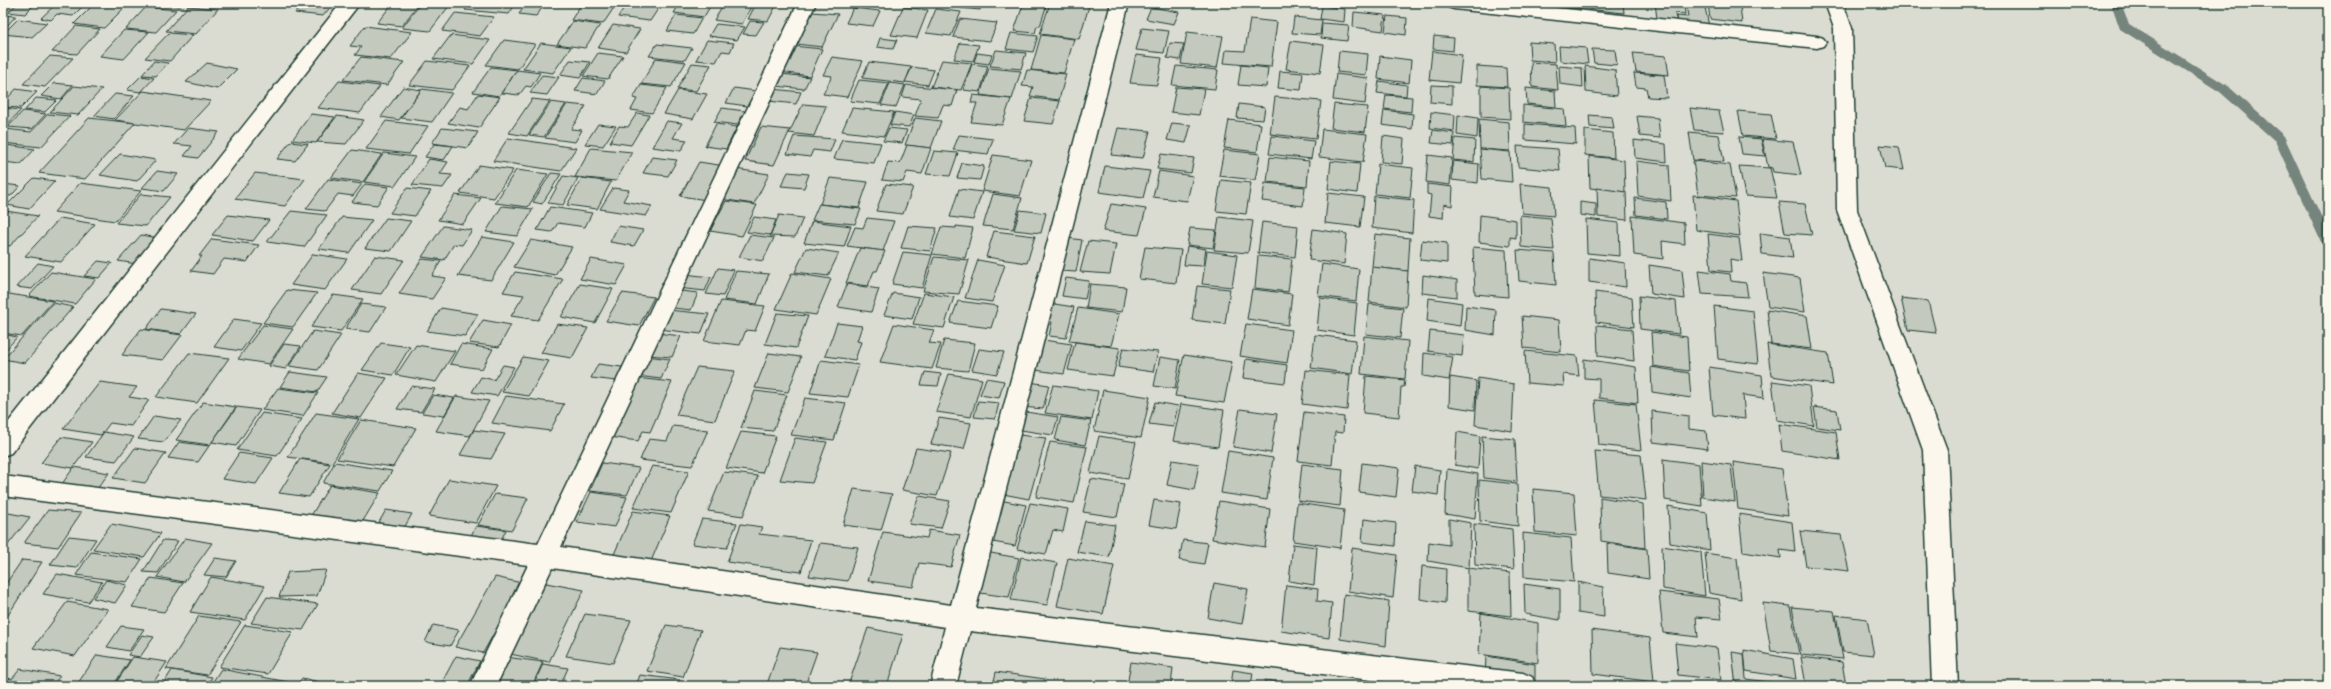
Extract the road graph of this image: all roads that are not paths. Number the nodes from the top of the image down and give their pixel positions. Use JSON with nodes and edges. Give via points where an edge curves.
{"nodes":[{"id":1,"x":351,"y":3,"type":"edge"},
{"id":2,"x":807,"y":3,"type":"edge"},
{"id":3,"x":1120,"y":3,"type":"edge"},
{"id":4,"x":1454,"y":3,"type":"edge"},
{"id":5,"x":1834,"y":3,"type":"edge"},
{"id":6,"x":1817,"y":42,"type":"dead end"},
{"id":7,"x":7,"y":435,"type":"edge"},
{"id":8,"x":3,"y":486,"type":"edge"},
{"id":9,"x":545,"y":556,"type":"junction"},
{"id":10,"x":961,"y":618,"type":"junction"},
{"id":11,"x":1949,"y":683,"type":"edge"},
{"id":12,"x":483,"y":686,"type":"edge"},
{"id":13,"x":943,"y":686,"type":"edge"},
{"id":14,"x":1523,"y":686,"type":"edge"}],
"edges":[{"from":1,"to":7,"type":"street"},
{"from":2,"to":9,"type":"street"},
{"from":3,"to":10,"type":"street"},
{"from":4,"to":6,"type":"street"},
{"from":5,"to":11,"type":"street","via":[[1843,28],[1847,210],[1935,450]]},
{"from":8,"to":9,"type":"street"},
{"from":9,"to":10,"type":"street"},
{"from":9,"to":12,"type":"street"},
{"from":10,"to":13,"type":"street"},
{"from":10,"to":14,"type":"street"}]}
